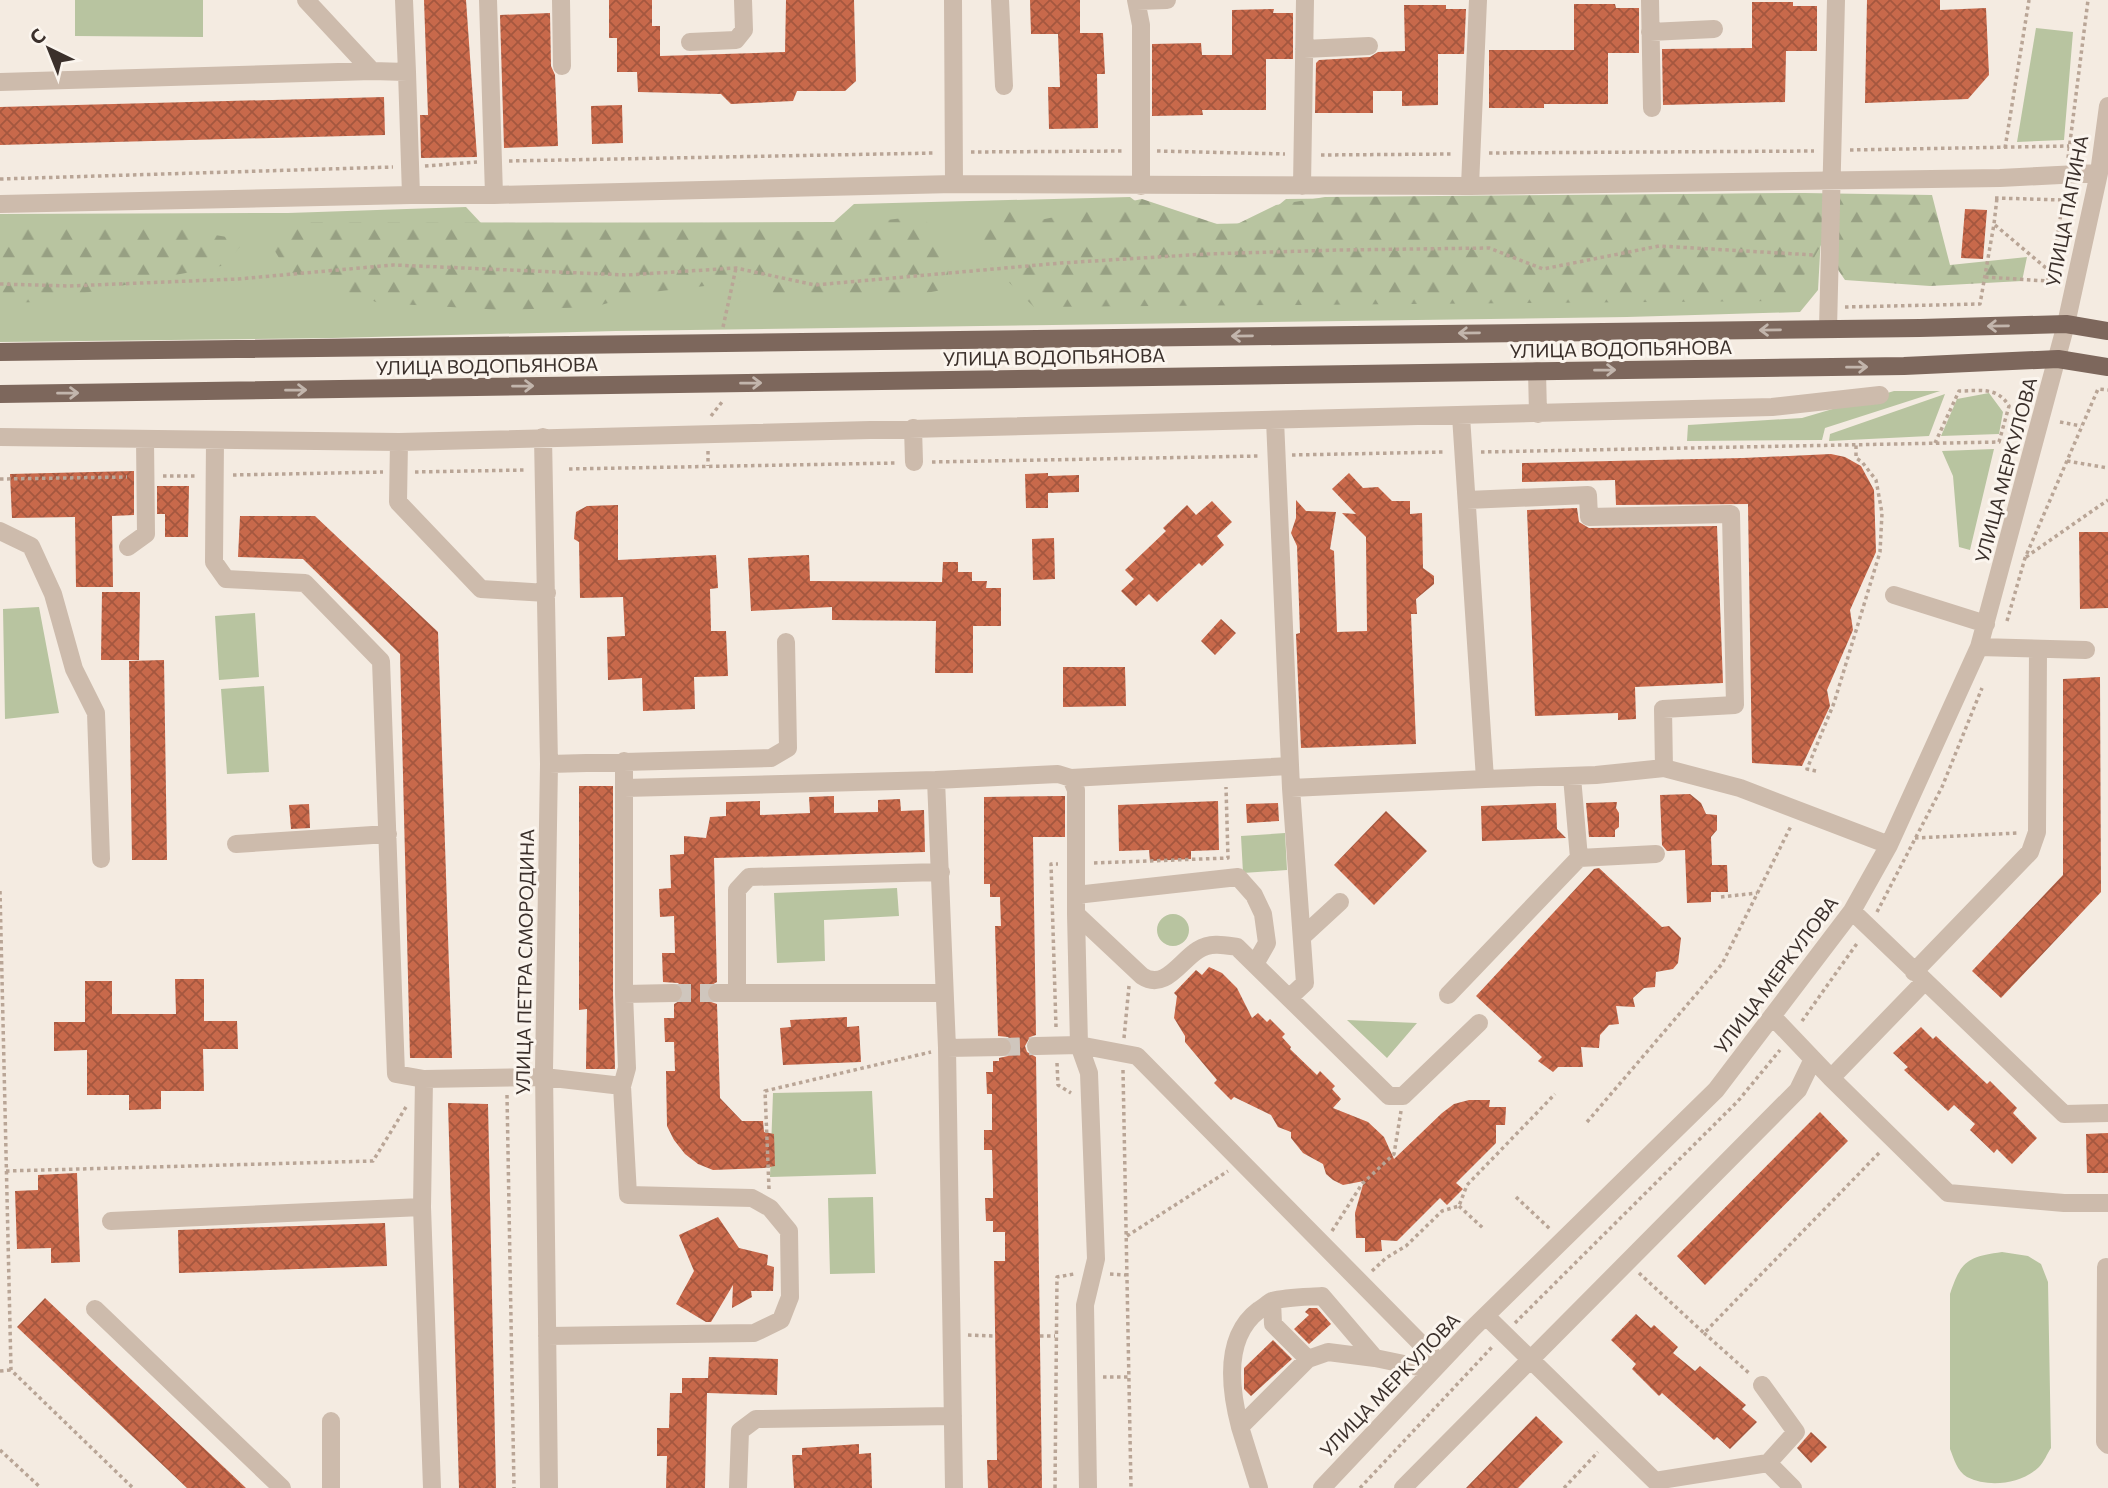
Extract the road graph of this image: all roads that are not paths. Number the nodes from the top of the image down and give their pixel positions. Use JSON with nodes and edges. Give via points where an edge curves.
{"nodes":[{"id":1,"x":306,"y":0,"type":"edge"},
{"id":2,"x":404,"y":0,"type":"edge"},
{"id":3,"x":488,"y":0,"type":"edge"},
{"id":4,"x":561,"y":0,"type":"edge"},
{"id":5,"x":743,"y":0,"type":"edge"},
{"id":6,"x":953,"y":0,"type":"edge"},
{"id":7,"x":999,"y":0,"type":"edge"},
{"id":8,"x":1137,"y":0,"type":"edge"},
{"id":9,"x":1167,"y":0,"type":"edge"},
{"id":10,"x":1305,"y":0,"type":"edge"},
{"id":11,"x":1478,"y":0,"type":"edge"},
{"id":12,"x":1650,"y":0,"type":"edge"},
{"id":13,"x":1836,"y":0,"type":"edge"},
{"id":14,"x":1714,"y":29,"type":"dead end"},
{"id":15,"x":1650,"y":32,"type":"junction"},
{"id":16,"x":690,"y":42,"type":"dead end"},
{"id":17,"x":1369,"y":46,"type":"dead end"},
{"id":18,"x":1304,"y":49,"type":"junction"},
{"id":19,"x":562,"y":66,"type":"dead end"},
{"id":20,"x":372,"y":71,"type":"junction"},
{"id":21,"x":407,"y":72,"type":"junction"},
{"id":22,"x":0,"y":82,"type":"edge"},
{"id":23,"x":1004,"y":86,"type":"dead end"},
{"id":24,"x":2108,"y":106,"type":"edge"},
{"id":25,"x":1652,"y":108,"type":"dead end"},
{"id":26,"x":2099,"y":173,"type":"junction"},
{"id":27,"x":1833,"y":179,"type":"junction"},
{"id":28,"x":954,"y":184,"type":"junction"},
{"id":29,"x":1141,"y":186,"type":"junction"},
{"id":30,"x":1302,"y":186,"type":"junction"},
{"id":31,"x":1470,"y":186,"type":"junction"},
{"id":32,"x":411,"y":195,"type":"junction"},
{"id":33,"x":494,"y":195,"type":"junction"},
{"id":34,"x":0,"y":204,"type":"edge"},
{"id":35,"x":2066,"y":324,"type":"junction"},
{"id":36,"x":1828,"y":329,"type":"junction"},
{"id":37,"x":2108,"y":331,"type":"edge"},
{"id":38,"x":0,"y":352,"type":"edge"},
{"id":39,"x":2057,"y":359,"type":"junction"},
{"id":40,"x":2108,"y":367,"type":"edge"},
{"id":41,"x":1537,"y":372,"type":"junction"},
{"id":42,"x":0,"y":394,"type":"edge"},
{"id":43,"x":1880,"y":395,"type":"dead end"},
{"id":44,"x":1538,"y":414,"type":"junction"},
{"id":45,"x":1461,"y":416,"type":"junction"},
{"id":46,"x":1275,"y":421,"type":"junction"},
{"id":47,"x":913,"y":428,"type":"junction"},
{"id":48,"x":0,"y":437,"type":"edge"},
{"id":49,"x":543,"y":437,"type":"junction"},
{"id":50,"x":145,"y":439,"type":"junction"},
{"id":51,"x":215,"y":440,"type":"junction"},
{"id":52,"x":399,"y":442,"type":"junction"},
{"id":53,"x":914,"y":462,"type":"dead end"},
{"id":54,"x":1467,"y":500,"type":"junction"},
{"id":55,"x":0,"y":531,"type":"edge"},
{"id":56,"x":128,"y":547,"type":"dead end"},
{"id":57,"x":547,"y":593,"type":"junction"},
{"id":58,"x":1894,"y":595,"type":"dead end"},
{"id":59,"x":1986,"y":624,"type":"junction"},
{"id":60,"x":786,"y":642,"type":"dead end"},
{"id":61,"x":1979,"y":647,"type":"junction"},
{"id":62,"x":2038,"y":650,"type":"junction"},
{"id":63,"x":2085,"y":650,"type":"dead end"},
{"id":64,"x":624,"y":761,"type":"junction"},
{"id":65,"x":550,"y":764,"type":"junction"},
{"id":66,"x":1290,"y":766,"type":"junction"},
{"id":67,"x":1664,"y":768,"type":"junction"},
{"id":68,"x":1572,"y":777,"type":"junction"},
{"id":69,"x":1071,"y":778,"type":"junction"},
{"id":70,"x":1485,"y":779,"type":"junction"},
{"id":71,"x":936,"y":780,"type":"junction"},
{"id":72,"x":1291,"y":788,"type":"junction"},
{"id":73,"x":624,"y":789,"type":"junction"},
{"id":74,"x":388,"y":834,"type":"junction"},
{"id":75,"x":236,"y":844,"type":"dead end"},
{"id":76,"x":1889,"y":845,"type":"junction"},
{"id":77,"x":1656,"y":854,"type":"dead end"},
{"id":78,"x":1579,"y":858,"type":"junction"},
{"id":79,"x":101,"y":859,"type":"dead end"},
{"id":80,"x":941,"y":872,"type":"junction"},
{"id":81,"x":1076,"y":895,"type":"junction"},
{"id":82,"x":1340,"y":902,"type":"dead end"},
{"id":83,"x":1852,"y":911,"type":"junction"},
{"id":84,"x":1076,"y":914,"type":"junction"},
{"id":85,"x":1302,"y":937,"type":"junction"},
{"id":86,"x":1255,"y":964,"type":"junction"},
{"id":87,"x":1920,"y":977,"type":"junction"},
{"id":88,"x":673,"y":993,"type":"tunnel mouth"},
{"id":89,"x":717,"y":993,"type":"tunnel mouth"},
{"id":90,"x":737,"y":993,"type":"junction"},
{"id":91,"x":944,"y":993,"type":"junction"},
{"id":92,"x":624,"y":994,"type":"junction"},
{"id":93,"x":1448,"y":995,"type":"dead end"},
{"id":94,"x":1289,"y":998,"type":"junction"},
{"id":95,"x":1772,"y":1016,"type":"junction"},
{"id":96,"x":1479,"y":1023,"type":"dead end"},
{"id":97,"x":1079,"y":1045,"type":"junction"},
{"id":98,"x":1036,"y":1046,"type":"tunnel mouth"},
{"id":99,"x":1002,"y":1047,"type":"tunnel mouth"},
{"id":100,"x":947,"y":1048,"type":"junction"},
{"id":101,"x":1813,"y":1059,"type":"junction"},
{"id":102,"x":544,"y":1077,"type":"junction"},
{"id":103,"x":1830,"y":1078,"type":"junction"},
{"id":104,"x":424,"y":1079,"type":"junction"},
{"id":105,"x":622,"y":1086,"type":"junction"},
{"id":106,"x":2108,"y":1113,"type":"edge"},
{"id":107,"x":2108,"y":1203,"type":"edge"},
{"id":108,"x":422,"y":1207,"type":"junction"},
{"id":109,"x":111,"y":1221,"type":"dead end"},
{"id":110,"x":2106,"y":1267,"type":"dead end"},
{"id":111,"x":1272,"y":1301,"type":"junction"},
{"id":112,"x":95,"y":1309,"type":"dead end"},
{"id":113,"x":1486,"y":1316,"type":"junction"},
{"id":114,"x":547,"y":1336,"type":"junction"},
{"id":115,"x":1375,"y":1358,"type":"junction"},
{"id":116,"x":1308,"y":1359,"type":"junction"},
{"id":117,"x":1530,"y":1359,"type":"junction"},
{"id":118,"x":1436,"y":1366,"type":"junction"},
{"id":119,"x":1762,"y":1385,"type":"road end"},
{"id":120,"x":953,"y":1416,"type":"junction"},
{"id":121,"x":331,"y":1421,"type":"dead end"},
{"id":122,"x":1240,"y":1427,"type":"junction"},
{"id":123,"x":2108,"y":1445,"type":"edge"},
{"id":124,"x":1768,"y":1463,"type":"junction"},
{"id":125,"x":282,"y":1488,"type":"edge"},
{"id":126,"x":331,"y":1488,"type":"edge"},
{"id":127,"x":432,"y":1488,"type":"edge"},
{"id":128,"x":549,"y":1488,"type":"edge"},
{"id":129,"x":738,"y":1488,"type":"edge"},
{"id":130,"x":954,"y":1488,"type":"edge"},
{"id":131,"x":1088,"y":1488,"type":"edge"},
{"id":132,"x":1259,"y":1488,"type":"edge"},
{"id":133,"x":1322,"y":1488,"type":"edge"},
{"id":134,"x":1403,"y":1488,"type":"edge"},
{"id":135,"x":1793,"y":1488,"type":"edge"}],
"edges":[{"from":1,"to":20,"type":"street"},
{"from":2,"to":21,"type":"street"},
{"from":3,"to":33,"type":"street"},
{"from":4,"to":19,"type":"street"},
{"from":5,"to":16,"type":"street","via":[[744,30],[736,40]]},
{"from":6,"to":28,"type":"street"},
{"from":7,"to":23,"type":"street"},
{"from":8,"to":9,"type":"street"},
{"from":8,"to":29,"type":"street"},
{"from":10,"to":18,"type":"street"},
{"from":11,"to":31,"type":"street"},
{"from":12,"to":15,"type":"street"},
{"from":13,"to":27,"type":"street"},
{"from":14,"to":15,"type":"street"},
{"from":15,"to":25,"type":"street"},
{"from":17,"to":18,"type":"street"},
{"from":18,"to":30,"type":"street"},
{"from":20,"to":21,"type":"street"},
{"from":20,"to":22,"type":"street"},
{"from":21,"to":32,"type":"street"},
{"from":24,"to":26,"type":"street","name":"УЛИЦА ПАПИНА"},
{"from":26,"to":27,"type":"street"},
{"from":26,"to":35,"type":"street","name":"УЛИЦА ПАПИНА"},
{"from":27,"to":31,"type":"street"},
{"from":27,"to":36,"type":"street"},
{"from":28,"to":29,"type":"street"},
{"from":28,"to":33,"type":"street"},
{"from":29,"to":30,"type":"street"},
{"from":30,"to":31,"type":"street"},
{"from":32,"to":33,"type":"street"},
{"from":32,"to":34,"type":"street"},
{"from":35,"to":36,"type":"main road","name":"УЛИЦА ВОДОПЬЯНОВА","one_way":true},
{"from":35,"to":37,"type":"main road","name":"УЛИЦА ВОДОПЬЯНОВА"},
{"from":35,"to":39,"type":"street","name":"УЛИЦА ПАПИНА"},
{"from":36,"to":38,"type":"main road","name":"УЛИЦА ВОДОПЬЯНОВА","one_way":true},
{"from":39,"to":40,"type":"main road","name":"УЛИЦА ВОДОПЬЯНОВА"},
{"from":41,"to":39,"type":"main road","name":"УЛИЦА ВОДОПЬЯНОВА","one_way":true},
{"from":39,"to":59,"type":"street","name":"УЛИЦА МЕРКУЛОВА"},
{"from":42,"to":41,"type":"main road","name":"УЛИЦА ВОДОПЬЯНОВА","one_way":true},
{"from":41,"to":44,"type":"street"},
{"from":43,"to":44,"type":"street","via":[[1772,407]]},
{"from":44,"to":45,"type":"street"},
{"from":45,"to":46,"type":"street"},
{"from":45,"to":54,"type":"street"},
{"from":46,"to":47,"type":"street"},
{"from":46,"to":66,"type":"street"},
{"from":47,"to":49,"type":"street"},
{"from":47,"to":53,"type":"street"},
{"from":48,"to":50,"type":"street"},
{"from":49,"to":52,"type":"street"},
{"from":49,"to":57,"type":"street","name":"УЛИЦА ПЕТРА СМОРОДИНА"},
{"from":50,"to":51,"type":"street"},
{"from":50,"to":56,"type":"street","via":[[146,534]]},
{"from":51,"to":52,"type":"street"},
{"from":51,"to":74,"type":"street","via":[[214,562],[226,579],[305,583],[381,661]]},
{"from":52,"to":57,"type":"street","via":[[398,502],[481,589]]},
{"from":54,"to":67,"type":"street","via":[[1588,495],[1589,517],[1731,514],[1735,705],[1663,709]]},
{"from":54,"to":70,"type":"street"},
{"from":55,"to":79,"type":"street","via":[[31,546],[53,594],[74,669],[96,713]]},
{"from":57,"to":65,"type":"street","name":"УЛИЦА ПЕТРА СМОРОДИНА"},
{"from":58,"to":59,"type":"street"},
{"from":59,"to":61,"type":"street","name":"УЛИЦА МЕРКУЛОВА"},
{"from":60,"to":64,"type":"street","via":[[788,748],[771,758]]},
{"from":61,"to":62,"type":"street"},
{"from":61,"to":76,"type":"street","name":"УЛИЦА МЕРКУЛОВА"},
{"from":62,"to":63,"type":"street"},
{"from":62,"to":87,"type":"street","via":[[2037,832],[2030,852]]},
{"from":64,"to":65,"type":"street"},
{"from":64,"to":73,"type":"street"},
{"from":65,"to":102,"type":"street","name":"УЛИЦА ПЕТРА СМОРОДИНА"},
{"from":66,"to":69,"type":"street"},
{"from":66,"to":72,"type":"street"},
{"from":67,"to":68,"type":"street"},
{"from":67,"to":76,"type":"street","via":[[1740,788]]},
{"from":68,"to":70,"type":"street"},
{"from":68,"to":78,"type":"street"},
{"from":69,"to":71,"type":"street","via":[[1058,774]]},
{"from":69,"to":81,"type":"street","via":[[1076,790]]},
{"from":70,"to":72,"type":"street"},
{"from":71,"to":73,"type":"street"},
{"from":71,"to":80,"type":"street"},
{"from":72,"to":85,"type":"street"},
{"from":73,"to":92,"type":"street"},
{"from":74,"to":75,"type":"street"},
{"from":74,"to":104,"type":"street","via":[[396,1074]]},
{"from":76,"to":83,"type":"street","name":"УЛИЦА МЕРКУЛОВА"},
{"from":77,"to":78,"type":"street"},
{"from":78,"to":93,"type":"street"},
{"from":80,"to":90,"type":"street","via":[[749,877],[737,890]]},
{"from":80,"to":91,"type":"street"},
{"from":81,"to":84,"type":"street"},
{"from":81,"to":86,"type":"street","via":[[1238,877],[1263,914],[1267,943]]},
{"from":82,"to":85,"type":"street"},
{"from":83,"to":87,"type":"street"},
{"from":83,"to":95,"type":"street","name":"УЛИЦА МЕРКУЛОВА"},
{"from":84,"to":86,"type":"street","via":[[1151,982],[1161,981],[1200,948],[1219,943],[1237,947]]},
{"from":84,"to":97,"type":"street"},
{"from":85,"to":94,"type":"street","via":[[1305,983]]},
{"from":86,"to":94,"type":"street"},
{"from":87,"to":103,"type":"street"},
{"from":87,"to":106,"type":"street","via":[[2064,1114]]},
{"from":88,"to":92,"type":"street"},
{"from":89,"to":90,"type":"street"},
{"from":90,"to":91,"type":"street"},
{"from":91,"to":100,"type":"street"},
{"from":92,"to":105,"type":"street","via":[[627,1068]]},
{"from":94,"to":96,"type":"street","via":[[1389,1096],[1404,1097]]},
{"from":95,"to":101,"type":"street"},
{"from":95,"to":113,"type":"street","name":"УЛИЦА МЕРКУЛОВА","via":[[1716,1090]]},
{"from":97,"to":98,"type":"street"},
{"from":97,"to":118,"type":"street","via":[[1137,1056],[1360,1281]]},
{"from":97,"to":131,"type":"street","via":[[1089,1073],[1096,1259],[1086,1305]]},
{"from":99,"to":100,"type":"street"},
{"from":100,"to":120,"type":"street"},
{"from":101,"to":103,"type":"street"},
{"from":101,"to":117,"type":"street","via":[[1798,1090]]},
{"from":102,"to":104,"type":"street"},
{"from":102,"to":105,"type":"street"},
{"from":102,"to":114,"type":"street","name":"УЛИЦА ПЕТРА СМОРОДИНА"},
{"from":103,"to":107,"type":"street","via":[[1948,1193]]},
{"from":104,"to":108,"type":"street"},
{"from":105,"to":114,"type":"street","via":[[628,1195],[751,1198],[770,1208],[789,1231],[790,1297],[781,1320],[754,1333]]},
{"from":108,"to":109,"type":"street"},
{"from":108,"to":127,"type":"street"},
{"from":110,"to":123,"type":"street"},
{"from":111,"to":115,"type":"street","via":[[1321,1296]]},
{"from":111,"to":116,"type":"street","via":[[1273,1324]]},
{"from":111,"to":122,"type":"street","via":[[1248,1318],[1232,1362],[1233,1401]]},
{"from":112,"to":125,"type":"street"},
{"from":113,"to":117,"type":"street"},
{"from":113,"to":118,"type":"street","name":"УЛИЦА МЕРКУЛОВА"},
{"from":114,"to":128,"type":"street","name":"УЛИЦА ПЕТРА СМОРОДИНА"},
{"from":115,"to":116,"type":"street","via":[[1328,1352]]},
{"from":115,"to":118,"type":"street"},
{"from":116,"to":122,"type":"street"},
{"from":117,"to":124,"type":"street","via":[[1654,1480]]},
{"from":117,"to":134,"type":"street"},
{"from":118,"to":133,"type":"street","name":"УЛИЦА МЕРКУЛОВА"},
{"from":119,"to":124,"type":"street","via":[[1796,1432]]},
{"from":120,"to":129,"type":"street","via":[[757,1419],[740,1430]]},
{"from":120,"to":130,"type":"street"},
{"from":121,"to":126,"type":"street"},
{"from":122,"to":132,"type":"street"},
{"from":124,"to":135,"type":"street"}]}
